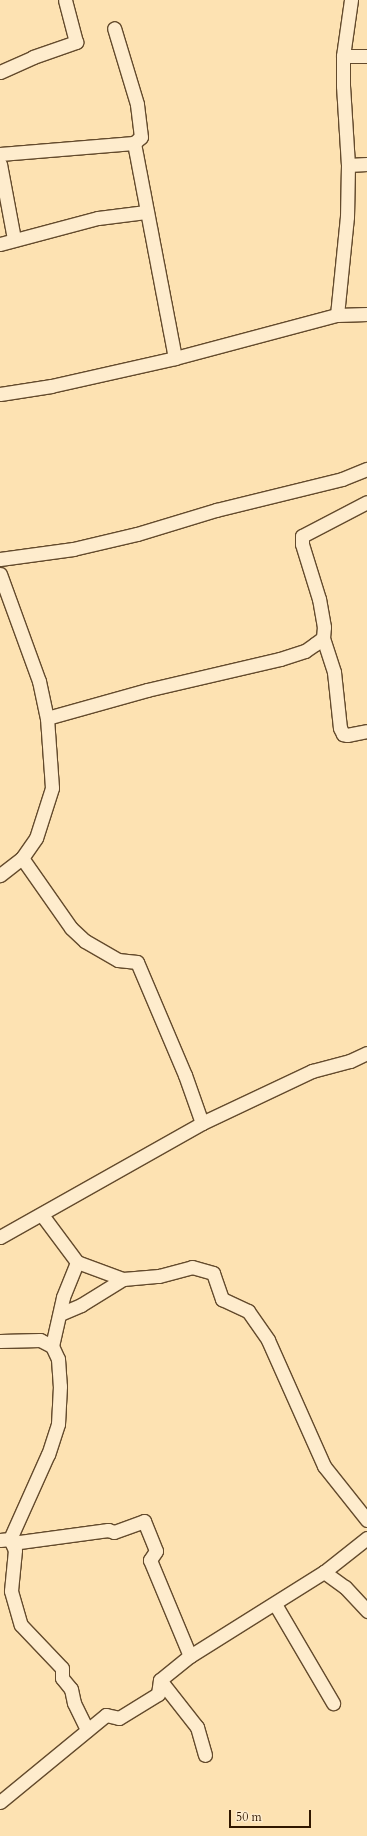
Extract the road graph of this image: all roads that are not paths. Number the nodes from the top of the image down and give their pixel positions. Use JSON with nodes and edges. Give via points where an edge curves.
{"nodes":[{"id":1,"x":65,"y":0,"type":"edge"},
{"id":2,"x":351,"y":0,"type":"edge"},
{"id":3,"x":114,"y":28,"type":"dead end"},
{"id":4,"x":343,"y":56,"type":"junction"},
{"id":5,"x":367,"y":56,"type":"edge"},
{"id":6,"x":0,"y":72,"type":"edge"},
{"id":7,"x":134,"y":143,"type":"junction"},
{"id":8,"x":0,"y":154,"type":"edge"},
{"id":9,"x":0,"y":164,"type":"edge"},
{"id":10,"x":367,"y":164,"type":"edge"},
{"id":11,"x":348,"y":165,"type":"junction"},
{"id":12,"x":146,"y":212,"type":"junction"},
{"id":13,"x":14,"y":240,"type":"junction"},
{"id":14,"x":0,"y":244,"type":"edge"},
{"id":15,"x":337,"y":314,"type":"junction"},
{"id":16,"x":367,"y":314,"type":"edge"},
{"id":17,"x":175,"y":358,"type":"junction"},
{"id":18,"x":0,"y":394,"type":"edge"},
{"id":19,"x":367,"y":469,"type":"edge"},
{"id":20,"x":367,"y":502,"type":"edge"},
{"id":21,"x":0,"y":559,"type":"edge"},
{"id":22,"x":0,"y":574,"type":"edge"},
{"id":23,"x":323,"y":638,"type":"junction"},
{"id":24,"x":47,"y":718,"type":"junction"},
{"id":25,"x":367,"y":731,"type":"edge"},
{"id":26,"x":22,"y":858,"type":"junction"},
{"id":27,"x":0,"y":875,"type":"edge"},
{"id":28,"x":367,"y":1053,"type":"edge"},
{"id":29,"x":202,"y":1123,"type":"junction"},
{"id":30,"x":42,"y":1215,"type":"junction"},
{"id":31,"x":0,"y":1237,"type":"edge"},
{"id":32,"x":77,"y":1262,"type":"junction"},
{"id":33,"x":123,"y":1279,"type":"junction"},
{"id":34,"x":60,"y":1314,"type":"junction"},
{"id":35,"x":0,"y":1341,"type":"edge"},
{"id":36,"x":52,"y":1346,"type":"junction"},
{"id":37,"x":367,"y":1520,"type":"edge"},
{"id":38,"x":367,"y":1538,"type":"edge"},
{"id":39,"x":8,"y":1540,"type":"edge"},
{"id":40,"x":324,"y":1572,"type":"junction"},
{"id":41,"x":274,"y":1604,"type":"junction"},
{"id":42,"x":367,"y":1611,"type":"edge"},
{"id":43,"x":190,"y":1656,"type":"junction"},
{"id":44,"x":160,"y":1680,"type":"junction"},
{"id":45,"x":333,"y":1703,"type":"dead end"},
{"id":46,"x":87,"y":1730,"type":"junction"},
{"id":47,"x":205,"y":1755,"type":"dead end"},
{"id":48,"x":0,"y":1802,"type":"edge"}],
"edges":[{"from":1,"to":6,"type":"street","via":[[76,42],[33,56]]},
{"from":2,"to":4,"type":"street"},
{"from":3,"to":7,"type":"street","via":[[137,104],[141,136]]},
{"from":4,"to":5,"type":"street"},
{"from":4,"to":11,"type":"street"},
{"from":7,"to":8,"type":"street"},
{"from":7,"to":12,"type":"street"},
{"from":9,"to":13,"type":"street"},
{"from":10,"to":11,"type":"street"},
{"from":11,"to":15,"type":"street","via":[[347,218]]},
{"from":12,"to":13,"type":"street","via":[[98,218]]},
{"from":12,"to":17,"type":"street"},
{"from":13,"to":14,"type":"street"},
{"from":15,"to":16,"type":"street"},
{"from":15,"to":17,"type":"street"},
{"from":17,"to":18,"type":"street","via":[[51,386]]},
{"from":19,"to":21,"type":"street","via":[[342,479],[216,510],[137,534],[73,549]]},
{"from":20,"to":23,"type":"street","via":[[305,534],[301,540],[319,599],[324,627]]},
{"from":22,"to":24,"type":"street","via":[[27,642]]},
{"from":23,"to":24,"type":"street","via":[[305,651],[280,659],[147,690]]},
{"from":23,"to":25,"type":"street","via":[[334,672],[340,728],[343,734],[347,735]]},
{"from":24,"to":26,"type":"street","via":[[52,788],[36,838]]},
{"from":26,"to":27,"type":"street"},
{"from":26,"to":29,"type":"street","via":[[71,928],[85,941],[118,960],[137,962],[185,1075]]},
{"from":28,"to":29,"type":"street","via":[[350,1061],[312,1071]]},
{"from":29,"to":30,"type":"street"},
{"from":30,"to":31,"type":"street"},
{"from":30,"to":32,"type":"street"},
{"from":32,"to":33,"type":"street"},
{"from":32,"to":34,"type":"street","via":[[63,1297]]},
{"from":33,"to":34,"type":"street","via":[[81,1305]]},
{"from":33,"to":37,"type":"street","via":[[159,1276],[192,1266],[213,1273],[222,1299],[248,1311],[268,1340],[324,1466]]},
{"from":34,"to":36,"type":"street"},
{"from":35,"to":36,"type":"street","via":[[40,1340]]},
{"from":36,"to":39,"type":"street","via":[[58,1359],[58,1424],[48,1454]]},
{"from":38,"to":40,"type":"street"},
{"from":39,"to":43,"type":"street","via":[[108,1530],[114,1532],[144,1521],[156,1551],[150,1560]]},
{"from":39,"to":46,"type":"street","via":[[15,1550],[11,1591],[20,1625],[62,1668],[62,1678],[71,1689],[74,1703]]},
{"from":40,"to":41,"type":"street"},
{"from":40,"to":42,"type":"street","via":[[345,1587]]},
{"from":41,"to":43,"type":"street"},
{"from":41,"to":45,"type":"street"},
{"from":43,"to":44,"type":"street"},
{"from":44,"to":46,"type":"street","via":[[158,1694],[119,1718],[106,1715]]},
{"from":44,"to":47,"type":"street","via":[[197,1727]]},
{"from":46,"to":48,"type":"street"}]}
